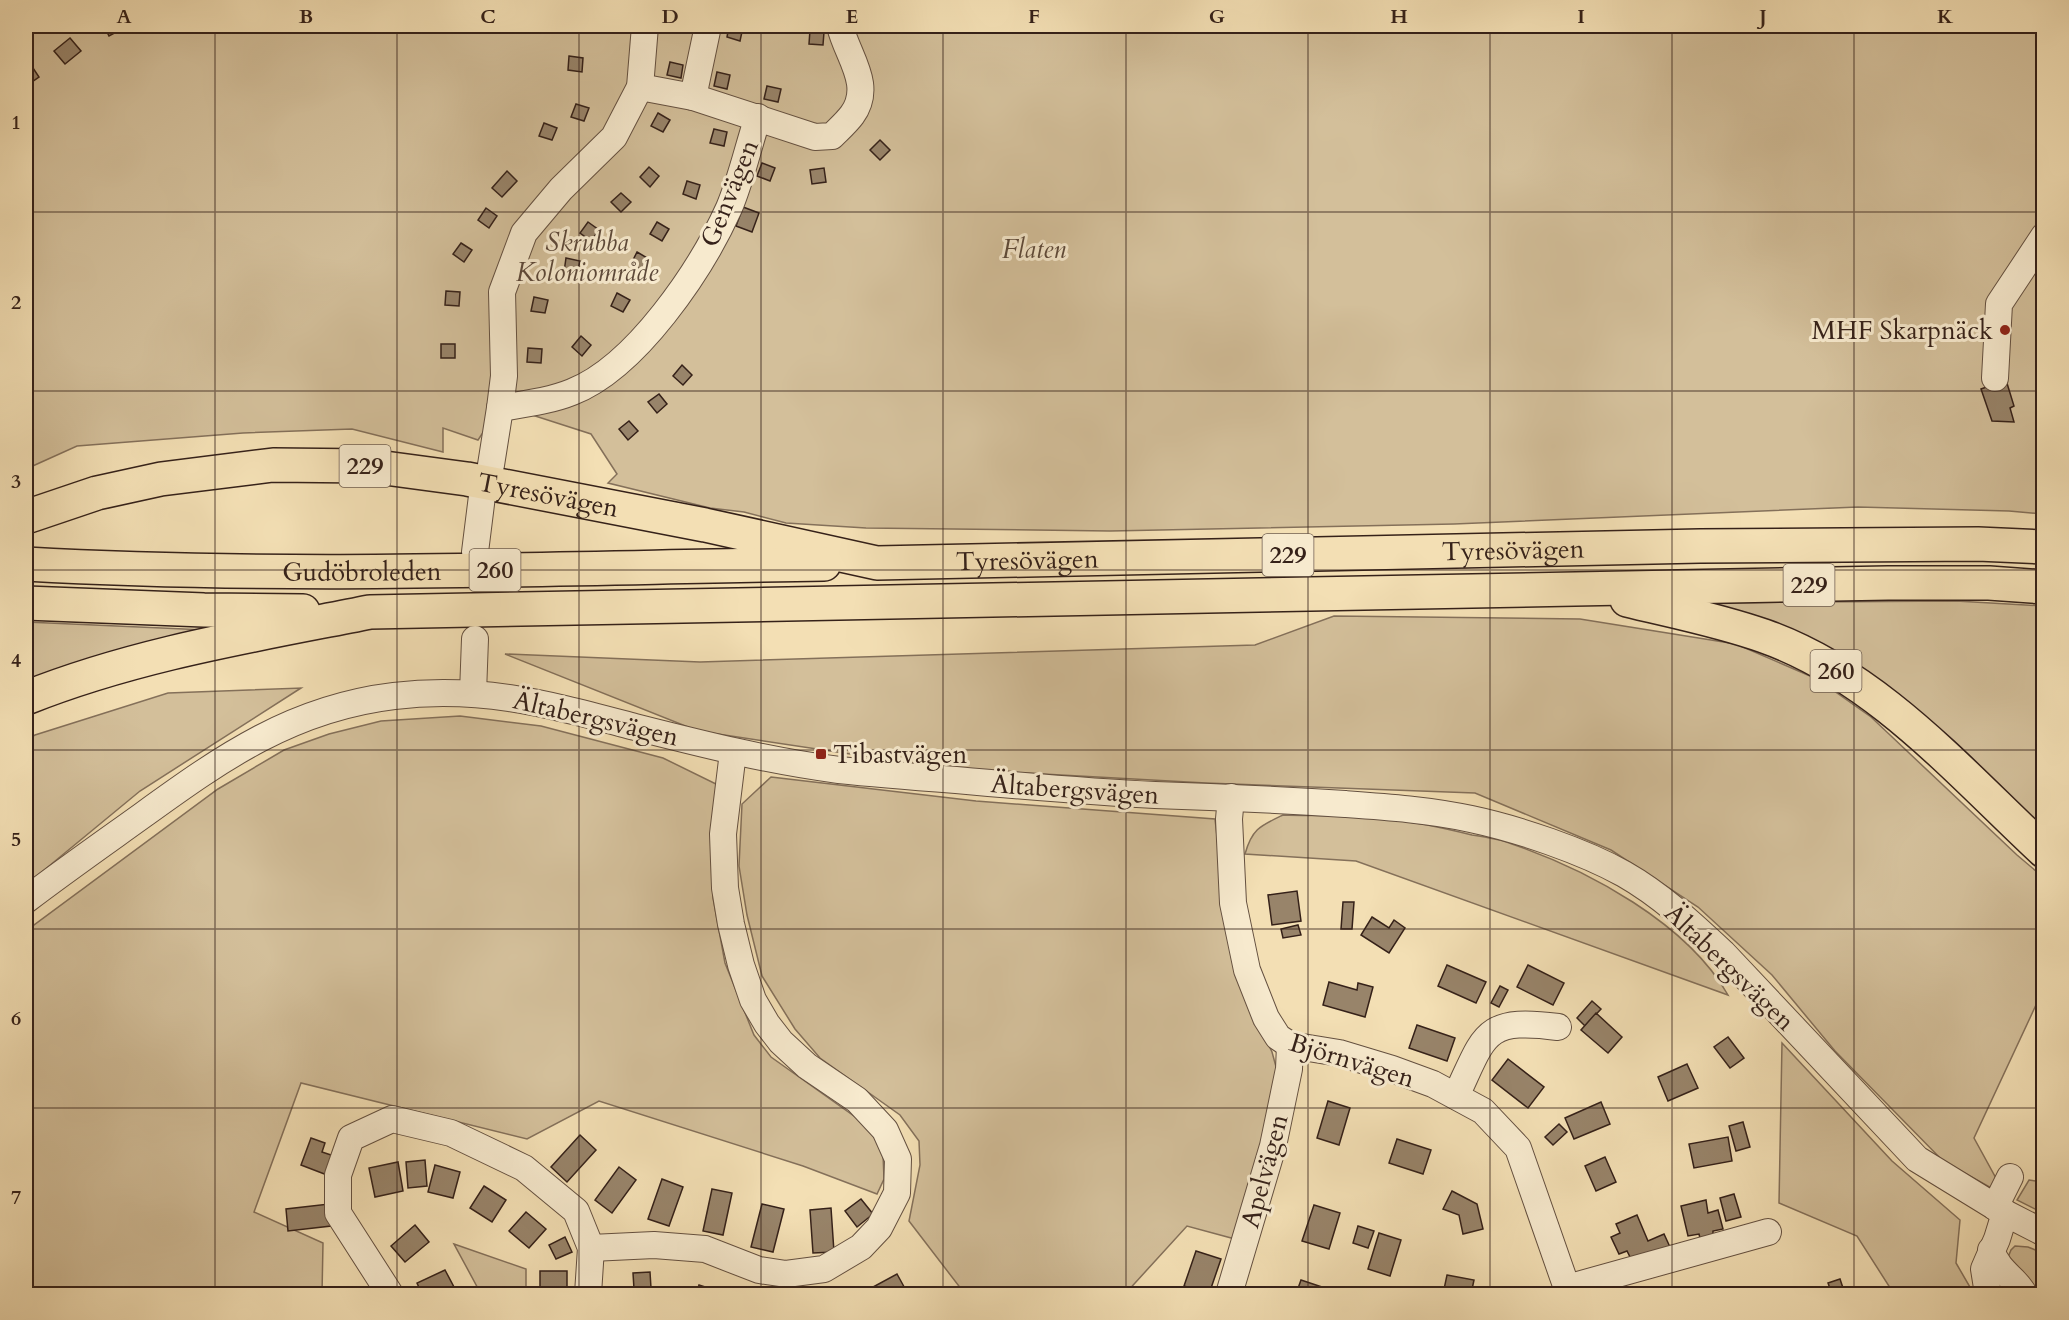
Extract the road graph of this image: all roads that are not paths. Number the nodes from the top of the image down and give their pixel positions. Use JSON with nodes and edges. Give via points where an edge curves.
{"nodes":[{"id":1,"x":645,"y":26,"type":"edge"},
{"id":2,"x":708,"y":26,"type":"edge"},
{"id":3,"x":840,"y":26,"type":"edge"},
{"id":4,"x":640,"y":87,"type":"junction"},
{"id":5,"x":693,"y":97,"type":"junction"},
{"id":6,"x":758,"y":117,"type":"junction"},
{"id":7,"x":2043,"y":236,"type":"edge"},
{"id":8,"x":1995,"y":378,"type":"dead end"},
{"id":9,"x":500,"y":408,"type":"junction"},
{"id":10,"x":491,"y":465,"type":"dead end"},
{"id":11,"x":482,"y":495,"type":"dead end"},
{"id":12,"x":26,"y":517,"type":"edge"},
{"id":13,"x":2043,"y":547,"type":"edge"},
{"id":14,"x":475,"y":552,"type":"dead end"},
{"id":15,"x":877,"y":563,"type":"junction"},
{"id":16,"x":26,"y":564,"type":"edge"},
{"id":17,"x":2043,"y":587,"type":"edge"},
{"id":18,"x":1575,"y":589,"type":"junction"},
{"id":19,"x":26,"y":603,"type":"edge"},
{"id":20,"x":370,"y":612,"type":"junction"},
{"id":21,"x":475,"y":639,"type":"dead end"},
{"id":22,"x":473,"y":693,"type":"junction"},
{"id":23,"x":26,"y":698,"type":"edge"},
{"id":24,"x":733,"y":752,"type":"junction"},
{"id":25,"x":1231,"y":797,"type":"junction"},
{"id":26,"x":2043,"y":851,"type":"edge"},
{"id":27,"x":26,"y":900,"type":"edge"},
{"id":28,"x":1558,"y":1027,"type":"dead end"},
{"id":29,"x":1290,"y":1045,"type":"junction"},
{"id":30,"x":1456,"y":1096,"type":"junction"},
{"id":31,"x":2010,"y":1177,"type":"dead end"},
{"id":32,"x":2000,"y":1210,"type":"junction"},
{"id":33,"x":1768,"y":1232,"type":"dead end"},
{"id":34,"x":2043,"y":1233,"type":"edge"},
{"id":35,"x":591,"y":1248,"type":"junction"},
{"id":36,"x":1991,"y":1250,"type":"junction"},
{"id":37,"x":1568,"y":1291,"type":"edge"},
{"id":38,"x":390,"y":1294,"type":"edge"},
{"id":39,"x":588,"y":1294,"type":"edge"},
{"id":40,"x":1229,"y":1294,"type":"edge"},
{"id":41,"x":1988,"y":1294,"type":"edge"},
{"id":42,"x":2024,"y":1294,"type":"edge"}],
"edges":[{"from":1,"to":4,"type":"street"},
{"from":2,"to":5,"type":"street"},
{"from":3,"to":6,"type":"street","via":[[862,95],[853,114],[832,136],[815,137]]},
{"from":4,"to":5,"type":"street"},
{"from":4,"to":9,"type":"street","via":[[614,137],[561,189],[524,233],[502,292],[504,376]]},
{"from":5,"to":6,"type":"street"},
{"from":6,"to":9,"type":"street","name":"Genvägen","via":[[729,207],[699,265],[653,328],[604,375],[571,393]]},
{"from":7,"to":8,"type":"street","via":[[1999,304]]},
{"from":9,"to":10,"type":"street"},
{"from":11,"to":14,"type":"street"},
{"from":12,"to":15,"type":"highway","name":"Tyresövägen","number":"229","via":[[97,493],[206,472],[273,465],[370,466],[467,479]]},
{"from":13,"to":15,"type":"highway","name":"Tyresövägen","number":"229","via":[[1700,546]]},
{"from":15,"to":16,"type":"highway","name":"Gudöbroleden","number":"260","via":[[342,573]]},
{"from":17,"to":18,"type":"highway","name":"Tyresövägen","number":"229","via":[[1888,583]]},
{"from":18,"to":20,"type":"highway","name":"Tyresövägen","number":"229"},
{"from":18,"to":26,"type":"highway","number":"260","via":[[1764,636],[1832,668],[1908,723]]},
{"from":19,"to":20,"type":"highway","name":"Gudöbroleden"},
{"from":20,"to":23,"type":"highway","name":"Tyresövägen","number":"229","via":[[170,652],[70,680]]},
{"from":21,"to":22,"type":"street"},
{"from":22,"to":24,"type":"street","name":"Ältabergsvägen","via":[[560,707]]},
{"from":22,"to":27,"type":"street","name":"Ältabergsvägen","via":[[392,696],[313,715],[271,731],[189,781]]},
{"from":24,"to":25,"type":"street","name":"Ältabergsvägen","via":[[837,770],[1151,795]]},
{"from":24,"to":35,"type":"street","via":[[723,834],[725,888],[741,965],[753,1000],[781,1042],[807,1066],[857,1100],[885,1130],[898,1158],[897,1193],[879,1228],[861,1247],[824,1269],[786,1274],[759,1270],[705,1249],[654,1245]]},
{"from":25,"to":29,"type":"street","name":"Björnvägen","via":[[1233,903],[1247,970],[1266,1018],[1278,1037]]},
{"from":25,"to":32,"type":"street","name":"Ältabergsvägen","via":[[1405,808],[1471,819],[1530,835],[1623,874],[1691,923],[1723,953],[1917,1159]]},
{"from":28,"to":30,"type":"street","via":[[1530,1023],[1492,1031],[1481,1043]]},
{"from":29,"to":30,"type":"street","name":"Björnvägen","via":[[1360,1059]]},
{"from":29,"to":40,"type":"street","name":"Apelvägen","via":[[1273,1146]]},
{"from":30,"to":37,"type":"street","name":"Björnvägen","via":[[1483,1111],[1518,1148]]},
{"from":31,"to":32,"type":"street"},
{"from":32,"to":34,"type":"street","name":"Ältabergsvägen"},
{"from":32,"to":36,"type":"street","via":[[1997,1239]]},
{"from":33,"to":37,"type":"street"},
{"from":35,"to":38,"type":"street","via":[[576,1211],[524,1168],[452,1133],[392,1119],[351,1138],[338,1175],[338,1213]]},
{"from":35,"to":39,"type":"street"},
{"from":36,"to":41,"type":"street","via":[[1984,1269]]},
{"from":36,"to":42,"type":"street","via":[[1996,1263]]}]}
